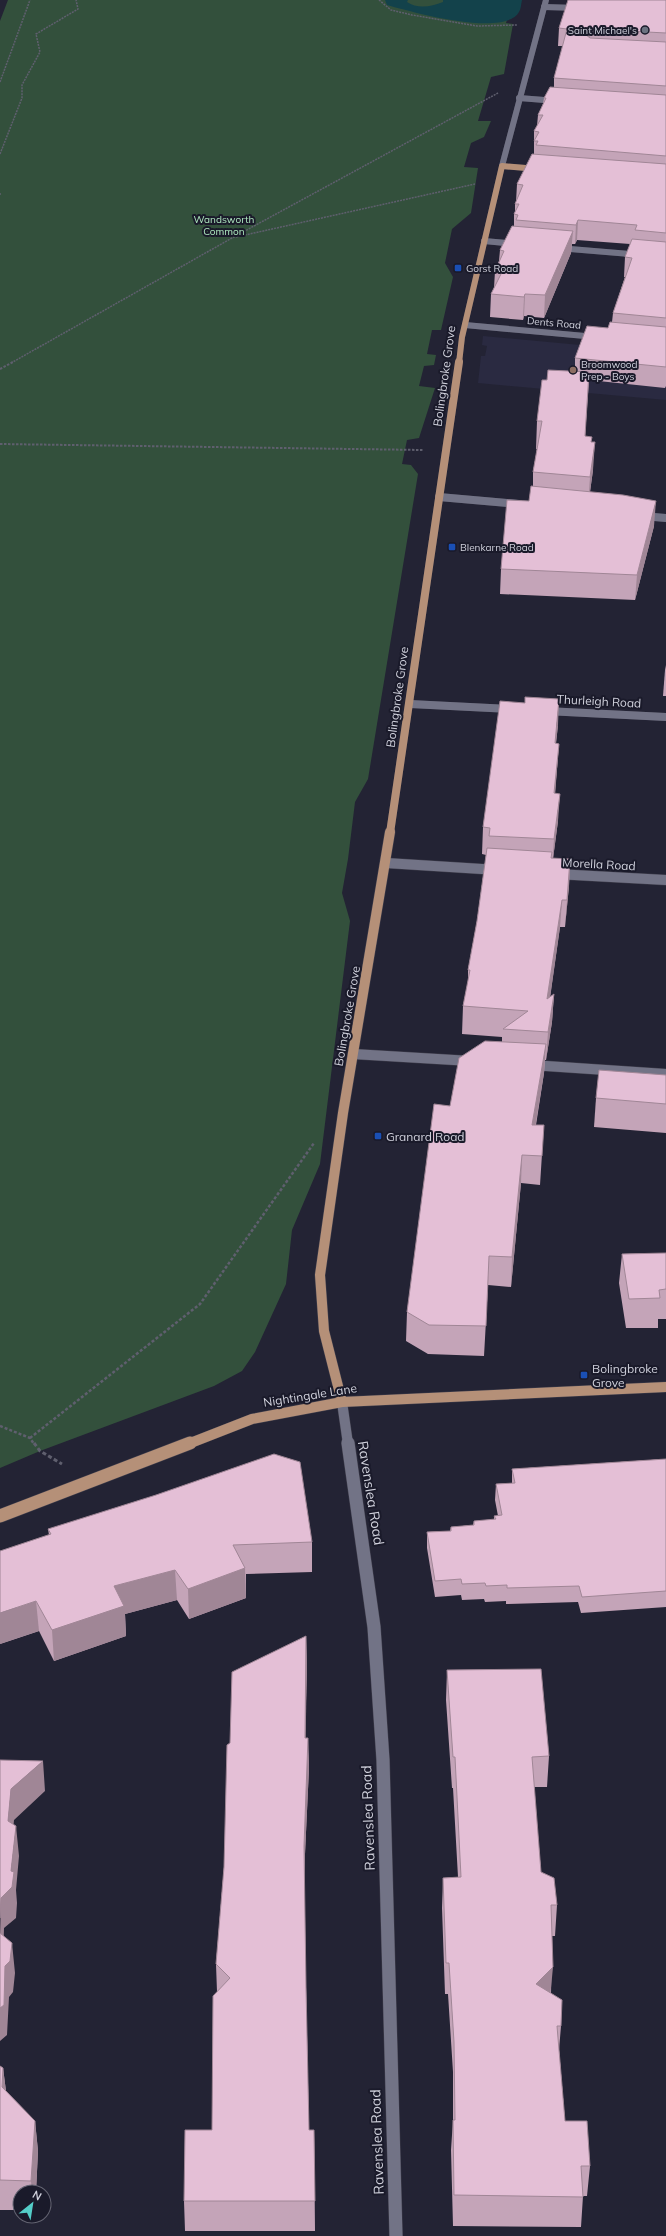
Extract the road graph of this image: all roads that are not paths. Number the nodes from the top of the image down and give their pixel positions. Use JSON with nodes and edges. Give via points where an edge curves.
{"nodes":[{"id":1,"x":546,"y":0,"type":"edge"},
{"id":2,"x":544,"y":6,"type":"junction"},
{"id":3,"x":581,"y":8,"type":"edge"},
{"id":4,"x":520,"y":98,"type":"junction"},
{"id":5,"x":563,"y":101,"type":"edge"},
{"id":6,"x":502,"y":166,"type":"junction"},
{"id":7,"x":543,"y":169,"type":"edge"},
{"id":8,"x":484,"y":241,"type":"junction"},
{"id":9,"x":528,"y":245,"type":"edge"},
{"id":10,"x":551,"y":247,"type":"edge"},
{"id":11,"x":666,"y":257,"type":"edge"},
{"id":12,"x":464,"y":325,"type":"junction"},
{"id":13,"x":604,"y":338,"type":"edge"},
{"id":14,"x":439,"y":497,"type":"junction"},
{"id":15,"x":527,"y":505,"type":"edge"},
{"id":16,"x":635,"y":515,"type":"edge"},
{"id":17,"x":666,"y":518,"type":"edge"},
{"id":18,"x":410,"y":704,"type":"junction"},
{"id":19,"x":521,"y":709,"type":"edge"},
{"id":20,"x":537,"y":710,"type":"edge"},
{"id":21,"x":666,"y":716,"type":"edge"},
{"id":22,"x":386,"y":863,"type":"junction"},
{"id":23,"x":508,"y":871,"type":"edge"},
{"id":24,"x":548,"y":873,"type":"edge"},
{"id":25,"x":666,"y":880,"type":"edge"},
{"id":26,"x":353,"y":1054,"type":"junction"},
{"id":27,"x":479,"y":1062,"type":"edge"},
{"id":28,"x":518,"y":1064,"type":"edge"},
{"id":29,"x":666,"y":1074,"type":"edge"},
{"id":30,"x":666,"y":1387,"type":"edge"},
{"id":31,"x":342,"y":1402,"type":"junction"},
{"id":32,"x":0,"y":1516,"type":"edge"},
{"id":33,"x":396,"y":2236,"type":"edge"}],
"edges":[{"from":1,"to":2,"type":"street","name":"Bolingbroke Grove"},
{"from":2,"to":3,"type":"street"},
{"from":2,"to":4,"type":"street","name":"Bolingbroke Grove"},
{"from":4,"to":5,"type":"street"},
{"from":4,"to":6,"type":"street","name":"Bolingbroke Grove"},
{"from":6,"to":7,"type":"main road"},
{"from":6,"to":8,"type":"main road","name":"Bolingbroke Grove"},
{"from":8,"to":9,"type":"street"},
{"from":8,"to":12,"type":"main road","name":"Bolingbroke Grove"},
{"from":10,"to":11,"type":"street"},
{"from":12,"to":13,"type":"street","name":"Dents Road"},
{"from":12,"to":14,"type":"main road","name":"Bolingbroke Grove"},
{"from":14,"to":15,"type":"street"},
{"from":14,"to":18,"type":"main road","name":"Bolingbroke Grove"},
{"from":16,"to":17,"type":"street"},
{"from":18,"to":19,"type":"street"},
{"from":18,"to":22,"type":"main road","name":"Bolingbroke Grove"},
{"from":20,"to":21,"type":"street","name":"Thurleigh Road"},
{"from":22,"to":23,"type":"street"},
{"from":22,"to":26,"type":"main road","name":"Bolingbroke Grove"},
{"from":24,"to":25,"type":"street","name":"Morella Road"},
{"from":26,"to":27,"type":"street"},
{"from":26,"to":31,"type":"main road","name":"Bolingbroke Grove","via":[[320,1275],[324,1331]]},
{"from":28,"to":29,"type":"street"},
{"from":30,"to":31,"type":"main road","name":"Nightingale Lane"},
{"from":31,"to":32,"type":"main road","name":"Nightingale Lane","via":[[252,1419]]},
{"from":31,"to":33,"type":"street","name":"Ravenslea Road","via":[[374,1627],[382,1760]]}]}
